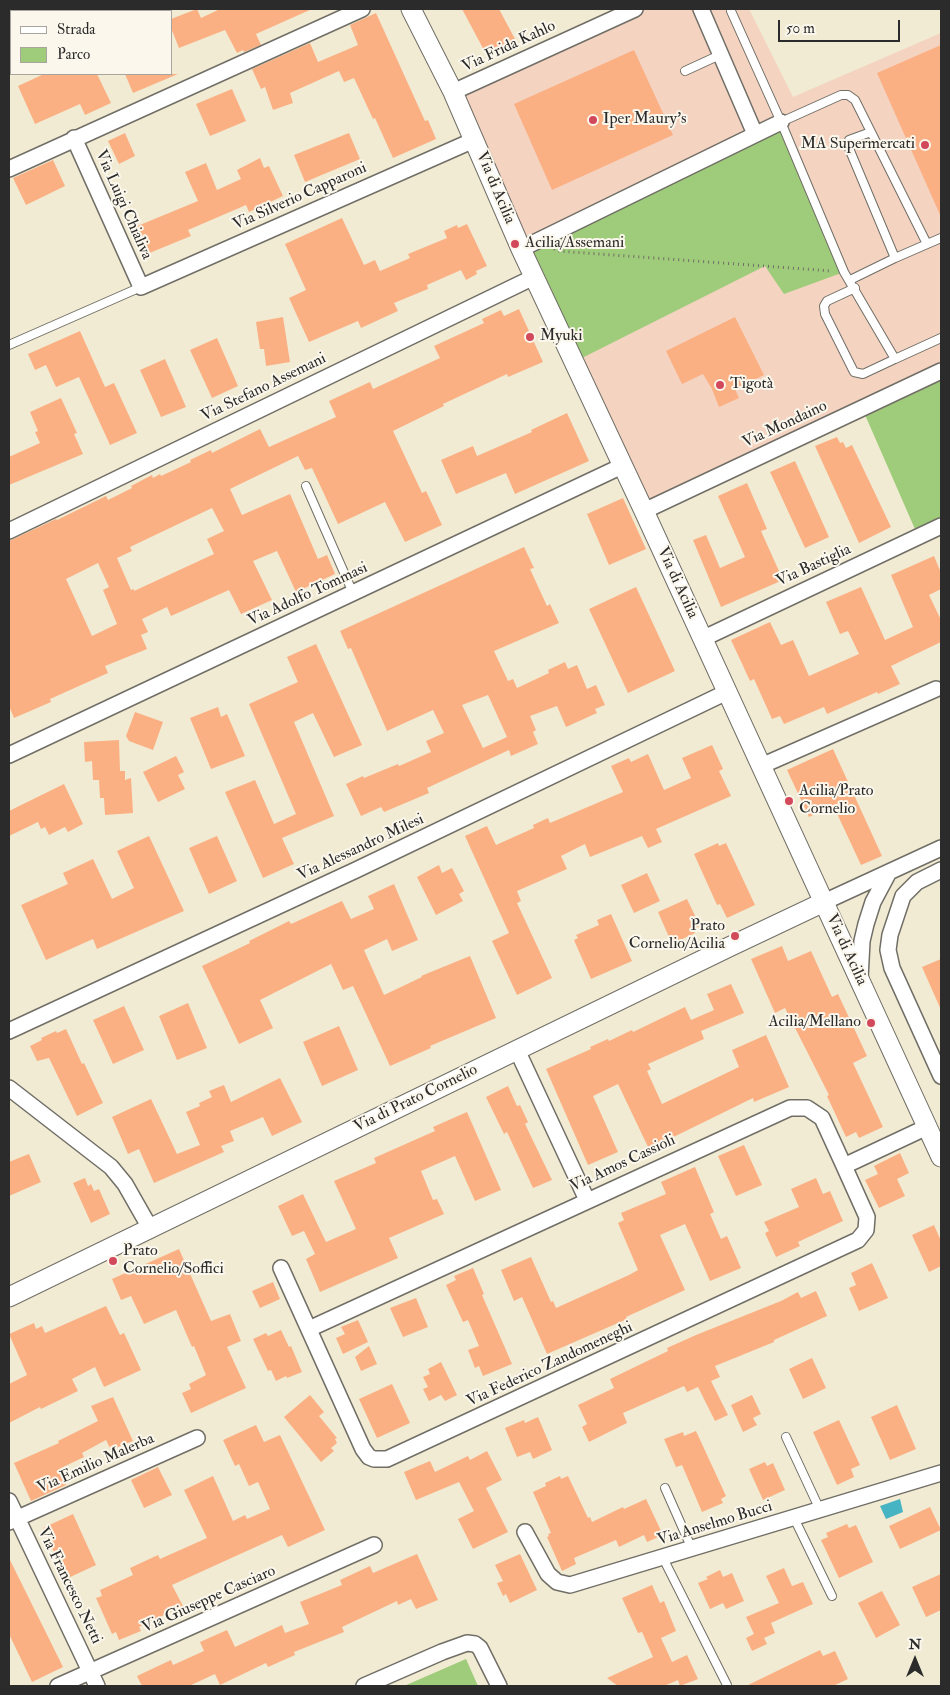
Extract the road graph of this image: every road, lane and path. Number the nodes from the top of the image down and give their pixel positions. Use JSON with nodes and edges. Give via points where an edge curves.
{"nodes":[{"id":1,"x":362,"y":9,"type":"edge"},
{"id":2,"x":411,"y":9,"type":"edge"},
{"id":3,"x":635,"y":9,"type":"edge"},
{"id":4,"x":701,"y":9,"type":"edge"},
{"id":5,"x":730,"y":11,"type":"dead end"},
{"id":6,"x":722,"y":54,"type":"junction"},
{"id":7,"x":685,"y":71,"type":"dead end"},
{"id":8,"x":453,"y":92,"type":"junction"},
{"id":9,"x":781,"y":122,"type":"junction"},
{"id":10,"x":871,"y":132,"type":"junction"},
{"id":11,"x":755,"y":134,"type":"junction"},
{"id":12,"x":74,"y":138,"type":"junction"},
{"id":13,"x":474,"y":140,"type":"junction"},
{"id":14,"x":9,"y":169,"type":"edge"},
{"id":15,"x":941,"y":238,"type":"edge"},
{"id":16,"x":927,"y":244,"type":"junction"},
{"id":17,"x":530,"y":245,"type":"junction"},
{"id":18,"x":895,"y":258,"type":"junction"},
{"id":19,"x":844,"y":272,"type":"junction"},
{"id":20,"x":534,"y":277,"type":"junction"},
{"id":21,"x":850,"y":280,"type":"junction"},
{"id":22,"x":141,"y":287,"type":"junction"},
{"id":23,"x":855,"y":288,"type":"junction"},
{"id":24,"x":941,"y":338,"type":"edge"},
{"id":25,"x":9,"y":345,"type":"edge"},
{"id":26,"x":895,"y":359,"type":"junction"},
{"id":27,"x":941,"y":371,"type":"edge"},
{"id":28,"x":622,"y":466,"type":"junction"},
{"id":29,"x":306,"y":486,"type":"dead end"},
{"id":30,"x":644,"y":511,"type":"junction"},
{"id":31,"x":941,"y":526,"type":"edge"},
{"id":32,"x":9,"y":531,"type":"edge"},
{"id":33,"x":353,"y":593,"type":"junction"},
{"id":34,"x":702,"y":639,"type":"junction"},
{"id":35,"x":936,"y":689,"type":"dead end"},
{"id":36,"x":727,"y":692,"type":"junction"},
{"id":37,"x":9,"y":756,"type":"edge"},
{"id":38,"x":761,"y":766,"type":"junction"},
{"id":39,"x":941,"y":848,"type":"edge"},
{"id":40,"x":941,"y":870,"type":"edge"},
{"id":41,"x":889,"y":872,"type":"junction"},
{"id":42,"x":824,"y":902,"type":"junction"},
{"id":43,"x":860,"y":979,"type":"junction"},
{"id":44,"x":9,"y":1031,"type":"edge"},
{"id":45,"x":517,"y":1050,"type":"junction"},
{"id":46,"x":941,"y":1076,"type":"edge"},
{"id":47,"x":9,"y":1088,"type":"edge"},
{"id":48,"x":927,"y":1127,"type":"junction"},
{"id":49,"x":941,"y":1157,"type":"edge"},
{"id":50,"x":844,"y":1166,"type":"junction"},
{"id":51,"x":587,"y":1200,"type":"junction"},
{"id":52,"x":150,"y":1228,"type":"junction"},
{"id":53,"x":281,"y":1268,"type":"dead end"},
{"id":54,"x":9,"y":1298,"type":"edge"},
{"id":55,"x":309,"y":1329,"type":"junction"},
{"id":56,"x":786,"y":1437,"type":"dead end"},
{"id":57,"x":197,"y":1438,"type":"dead end"},
{"id":58,"x":941,"y":1473,"type":"edge"},
{"id":59,"x":665,"y":1488,"type":"dead end"},
{"id":60,"x":9,"y":1501,"type":"edge"},
{"id":61,"x":820,"y":1510,"type":"junction"},
{"id":62,"x":794,"y":1518,"type":"junction"},
{"id":63,"x":13,"y":1520,"type":"edge"},
{"id":64,"x":525,"y":1532,"type":"dead end"},
{"id":65,"x":374,"y":1545,"type":"dead end"},
{"id":66,"x":692,"y":1549,"type":"junction"},
{"id":67,"x":663,"y":1558,"type":"junction"},
{"id":68,"x":832,"y":1596,"type":"dead end"},
{"id":69,"x":90,"y":1672,"type":"junction"},
{"id":70,"x":728,"y":1685,"type":"dead end"},
{"id":71,"x":58,"y":1686,"type":"edge"},
{"id":72,"x":97,"y":1686,"type":"edge"},
{"id":73,"x":364,"y":1686,"type":"edge"},
{"id":74,"x":499,"y":1686,"type":"edge"}],
"edges":[{"from":1,"to":12,"type":"street"},
{"from":2,"to":8,"type":"street","name":"Via di Acilia"},
{"from":3,"to":8,"type":"street","name":"Via Frida Kahlo"},
{"from":4,"to":6,"type":"street"},
{"from":5,"to":9,"type":"lane"},
{"from":6,"to":7,"type":"lane"},
{"from":6,"to":11,"type":"street"},
{"from":8,"to":13,"type":"street","name":"Via di Acilia"},
{"from":9,"to":10,"type":"lane","via":[[841,95],[848,95],[855,100]]},
{"from":9,"to":11,"type":"street"},
{"from":9,"to":19,"type":"lane"},
{"from":10,"to":16,"type":"lane"},
{"from":10,"to":18,"type":"lane","via":[[849,140],[848,146]]},
{"from":11,"to":17,"type":"street"},
{"from":12,"to":14,"type":"street"},
{"from":12,"to":22,"type":"street","name":"Via Luigi Chialiva"},
{"from":13,"to":17,"type":"street","name":"Via di Acilia"},
{"from":13,"to":22,"type":"street","name":"Via Silverio Capparoni"},
{"from":15,"to":16,"type":"lane"},
{"from":16,"to":18,"type":"lane"},
{"from":17,"to":19,"type":"path","via":[[558,251]]},
{"from":17,"to":20,"type":"street","name":"Via di Acilia"},
{"from":18,"to":21,"type":"lane"},
{"from":19,"to":21,"type":"lane"},
{"from":20,"to":28,"type":"street","name":"Via di Acilia"},
{"from":20,"to":32,"type":"street","name":"Via Stefano Assemani"},
{"from":21,"to":23,"type":"lane"},
{"from":22,"to":25,"type":"lane"},
{"from":23,"to":26,"type":"lane"},
{"from":23,"to":26,"type":"lane","via":[[827,301],[824,306],[854,372],[863,374]]},
{"from":24,"to":26,"type":"lane"},
{"from":27,"to":30,"type":"street","name":"Via Mondaino"},
{"from":28,"to":30,"type":"street","name":"Via di Acilia"},
{"from":28,"to":33,"type":"street","name":"Via Adolfo Tommasi"},
{"from":29,"to":33,"type":"lane"},
{"from":30,"to":34,"type":"street","name":"Via di Acilia"},
{"from":31,"to":34,"type":"street","name":"Via Bastiglia"},
{"from":33,"to":37,"type":"street","name":"Via Adolfo Tommasi"},
{"from":34,"to":36,"type":"street","name":"Via di Acilia"},
{"from":35,"to":38,"type":"street"},
{"from":36,"to":38,"type":"street","name":"Via di Acilia"},
{"from":36,"to":44,"type":"street","name":"Via Alessandro Milesi","via":[[356,870]]},
{"from":38,"to":42,"type":"street","name":"Via di Acilia"},
{"from":39,"to":41,"type":"street"},
{"from":40,"to":46,"type":"street","via":[[916,882],[903,896],[888,950],[892,968]]},
{"from":41,"to":42,"type":"street"},
{"from":41,"to":43,"type":"street","via":[[866,924]]},
{"from":42,"to":43,"type":"street","name":"Via di Acilia"},
{"from":42,"to":45,"type":"street","name":"Via di Prato Cornelio"},
{"from":43,"to":48,"type":"street","name":"Via di Acilia"},
{"from":45,"to":51,"type":"street"},
{"from":45,"to":52,"type":"street","name":"Via di Prato Cornelio"},
{"from":47,"to":52,"type":"street","via":[[110,1167],[125,1184]]},
{"from":48,"to":49,"type":"street","name":"Via di Acilia"},
{"from":48,"to":50,"type":"street"},
{"from":50,"to":51,"type":"street","name":"Via Amos Cassioli","via":[[822,1118],[813,1110],[796,1107]]},
{"from":50,"to":55,"type":"street","name":"Via Federico Zandomeneghi","via":[[867,1218],[866,1230],[858,1240],[387,1459],[374,1459],[365,1453]]},
{"from":51,"to":55,"type":"street","name":"Via Amos Cassioli"},
{"from":52,"to":54,"type":"street","name":"Via di Prato Cornelio"},
{"from":53,"to":55,"type":"street","name":"Via Federico Zandomeneghi"},
{"from":56,"to":61,"type":"lane"},
{"from":57,"to":63,"type":"street","name":"Via Emilio Malerba"},
{"from":58,"to":61,"type":"street","name":"Via Anselmo Bucci"},
{"from":59,"to":66,"type":"lane"},
{"from":60,"to":63,"type":"street","name":"Via Francesco Netti"},
{"from":61,"to":62,"type":"street","name":"Via Anselmo Bucci"},
{"from":62,"to":66,"type":"street","name":"Via Anselmo Bucci"},
{"from":62,"to":68,"type":"lane"},
{"from":63,"to":69,"type":"street","name":"Via Francesco Netti"},
{"from":64,"to":67,"type":"street","name":"Via Anselmo Bucci","via":[[548,1574],[563,1585],[579,1584]]},
{"from":65,"to":69,"type":"street","name":"Via Giuseppe Casciaro"},
{"from":66,"to":67,"type":"street","name":"Via Anselmo Bucci"},
{"from":67,"to":70,"type":"lane"},
{"from":69,"to":71,"type":"street","name":"Via Giuseppe Casciaro"},
{"from":69,"to":72,"type":"street","name":"Via Francesco Netti"},
{"from":73,"to":74,"type":"street","via":[[467,1643],[480,1648]]}]}
